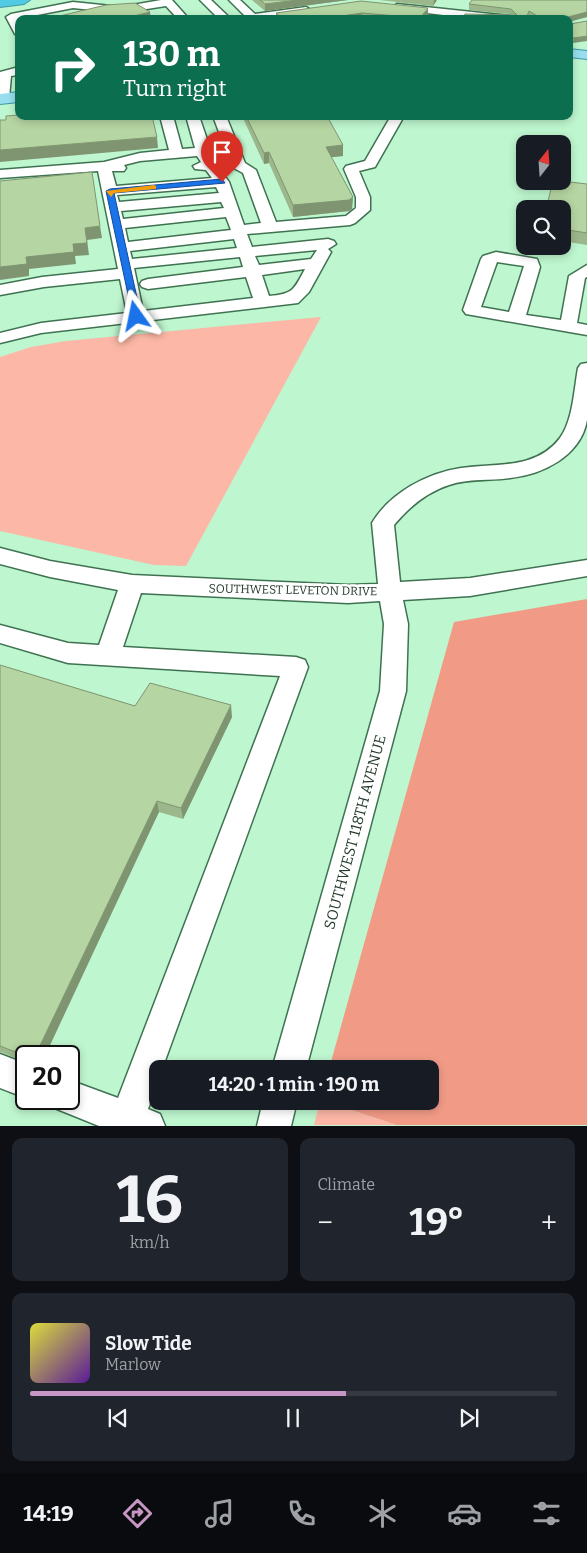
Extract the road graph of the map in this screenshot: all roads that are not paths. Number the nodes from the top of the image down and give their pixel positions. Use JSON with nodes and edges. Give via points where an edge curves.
{"nodes":[{"id":1,"x":24,"y":0,"type":"edge"},
{"id":2,"x":205,"y":0,"type":"edge"},
{"id":3,"x":234,"y":0,"type":"edge"},
{"id":4,"x":454,"y":0,"type":"edge"},
{"id":5,"x":0,"y":3,"type":"edge"},
{"id":6,"x":383,"y":6,"type":"edge"},
{"id":7,"x":322,"y":8,"type":"edge"},
{"id":8,"x":21,"y":15,"type":"edge"},
{"id":9,"x":180,"y":15,"type":"edge"},
{"id":10,"x":222,"y":15,"type":"edge"},
{"id":11,"x":246,"y":15,"type":"edge"},
{"id":12,"x":271,"y":15,"type":"edge"},
{"id":13,"x":442,"y":15,"type":"edge"},
{"id":14,"x":448,"y":15,"type":"edge"},
{"id":15,"x":15,"y":16,"type":"edge"},
{"id":16,"x":15,"y":24,"type":"edge"},
{"id":17,"x":573,"y":53,"type":"edge"},
{"id":18,"x":587,"y":55,"type":"edge"},
{"id":19,"x":15,"y":72,"type":"edge"},
{"id":20,"x":15,"y":97,"type":"edge"},
{"id":21,"x":1,"y":99,"type":"edge"},
{"id":22,"x":167,"y":120,"type":"edge"},
{"id":23,"x":220,"y":120,"type":"edge"},
{"id":24,"x":396,"y":120,"type":"edge"},
{"id":25,"x":193,"y":121,"type":"edge"},
{"id":26,"x":177,"y":154,"type":"junction"},
{"id":27,"x":206,"y":158,"type":"junction"},
{"id":28,"x":237,"y":162,"type":"junction"},
{"id":29,"x":104,"y":166,"type":"junction"},
{"id":30,"x":0,"y":174,"type":"edge"},
{"id":31,"x":110,"y":191,"type":"junction"},
{"id":32,"x":227,"y":197,"type":"junction"},
{"id":33,"x":113,"y":207,"type":"junction"},
{"id":34,"x":341,"y":220,"type":"junction"},
{"id":35,"x":117,"y":224,"type":"junction"},
{"id":36,"x":270,"y":227,"type":"junction"},
{"id":37,"x":238,"y":232,"type":"junction"},
{"id":38,"x":328,"y":244,"type":"junction"},
{"id":39,"x":122,"y":247,"type":"junction"},
{"id":40,"x":245,"y":252,"type":"junction"},
{"id":41,"x":318,"y":263,"type":"junction"},
{"id":42,"x":126,"y":269,"type":"junction"},
{"id":43,"x":587,"y":270,"type":"edge"},
{"id":44,"x":252,"y":271,"type":"junction"},
{"id":45,"x":148,"y":284,"type":"dead end"},
{"id":46,"x":0,"y":290,"type":"edge"},
{"id":47,"x":263,"y":302,"type":"junction"},
{"id":48,"x":136,"y":316,"type":"junction"},
{"id":49,"x":516,"y":318,"type":"dead end"},
{"id":50,"x":568,"y":327,"type":"junction"},
{"id":51,"x":587,"y":330,"type":"edge"},
{"id":52,"x":0,"y":338,"type":"edge"},
{"id":53,"x":587,"y":368,"type":"edge"},
{"id":54,"x":0,"y":556,"type":"edge"},
{"id":55,"x":587,"y":568,"type":"edge"},
{"id":56,"x":132,"y":584,"type":"junction"},
{"id":57,"x":390,"y":592,"type":"junction"},
{"id":58,"x":0,"y":634,"type":"edge"},
{"id":59,"x":108,"y":656,"type":"junction"},
{"id":60,"x":291,"y":1060,"type":"edge"},
{"id":61,"x":0,"y":1071,"type":"edge"},
{"id":62,"x":15,"y":1077,"type":"edge"},
{"id":63,"x":80,"y":1101,"type":"edge"},
{"id":64,"x":278,"y":1110,"type":"edge"},
{"id":65,"x":137,"y":1122,"type":"edge"},
{"id":66,"x":274,"y":1126,"type":"edge"}],
"edges":[{"from":1,"to":5,"type":"highway"},
{"from":2,"to":10,"type":"street"},
{"from":3,"to":11,"type":"street"},
{"from":4,"to":14,"type":"street"},
{"from":6,"to":13,"type":"street"},
{"from":7,"to":12,"type":"street"},
{"from":8,"to":9,"type":"street","via":[[73,5],[122,10],[168,2]]},
{"from":15,"to":16,"type":"street","via":[[11,17]]},
{"from":17,"to":18,"type":"main road"},
{"from":19,"to":21,"type":"street","via":[[5,73]]},
{"from":20,"to":21,"type":"main road"},
{"from":22,"to":26,"type":"street"},
{"from":23,"to":25,"type":"street"},
{"from":23,"to":28,"type":"street"},
{"from":24,"to":34,"type":"street","via":[[370,164],[351,169],[363,197],[362,210],[350,220]]},
{"from":25,"to":27,"type":"street"},
{"from":26,"to":27,"type":"street"},
{"from":26,"to":29,"type":"street","via":[[140,157]]},
{"from":27,"to":28,"type":"street"},
{"from":27,"to":29,"type":"street","via":[[137,171]]},
{"from":27,"to":32,"type":"street"},
{"from":28,"to":36,"type":"street","via":[[249,170]]},
{"from":29,"to":30,"type":"street"},
{"from":29,"to":31,"type":"street"},
{"from":31,"to":32,"type":"street"},
{"from":31,"to":33,"type":"street"},
{"from":32,"to":33,"type":"street"},
{"from":32,"to":35,"type":"street"},
{"from":32,"to":37,"type":"street"},
{"from":33,"to":35,"type":"street"},
{"from":34,"to":36,"type":"street"},
{"from":34,"to":38,"type":"street"},
{"from":35,"to":39,"type":"street"},
{"from":36,"to":37,"type":"street"},
{"from":37,"to":39,"type":"street"},
{"from":37,"to":40,"type":"street"},
{"from":38,"to":40,"type":"street"},
{"from":38,"to":41,"type":"street"},
{"from":39,"to":42,"type":"street"},
{"from":40,"to":42,"type":"street"},
{"from":40,"to":44,"type":"street"},
{"from":41,"to":44,"type":"street"},
{"from":41,"to":47,"type":"street","via":[[301,292],[292,299]]},
{"from":42,"to":46,"type":"street"},
{"from":42,"to":48,"type":"street"},
{"from":43,"to":50,"type":"street","via":[[577,276]]},
{"from":44,"to":45,"type":"street"},
{"from":44,"to":47,"type":"street"},
{"from":47,"to":48,"type":"street"},
{"from":48,"to":52,"type":"street","via":[[40,328]]},
{"from":49,"to":50,"type":"street"},
{"from":50,"to":51,"type":"street"},
{"from":53,"to":57,"type":"street","name":"SOUTHWEST 118TH AVENUE","via":[[573,432],[562,449],[528,469],[445,479],[416,491],[396,507],[383,523]]},
{"from":54,"to":56,"type":"street","name":"SOUTHWEST LEVETON DRIVE","via":[[50,570]]},
{"from":55,"to":57,"type":"street","name":"SOUTHWEST LEVETON DRIVE","via":[[470,586]]},
{"from":56,"to":57,"type":"street","name":"SOUTHWEST LEVETON DRIVE","via":[[338,593]]},
{"from":56,"to":59,"type":"street"},
{"from":57,"to":60,"type":"street","name":"SOUTHWEST 118TH AVENUE","via":[[397,640],[393,691]]},
{"from":58,"to":59,"type":"street","via":[[68,653]]},
{"from":59,"to":65,"type":"street","via":[[296,667]]},
{"from":61,"to":62,"type":"street"},
{"from":63,"to":65,"type":"street"},
{"from":64,"to":66,"type":"street"}]}
